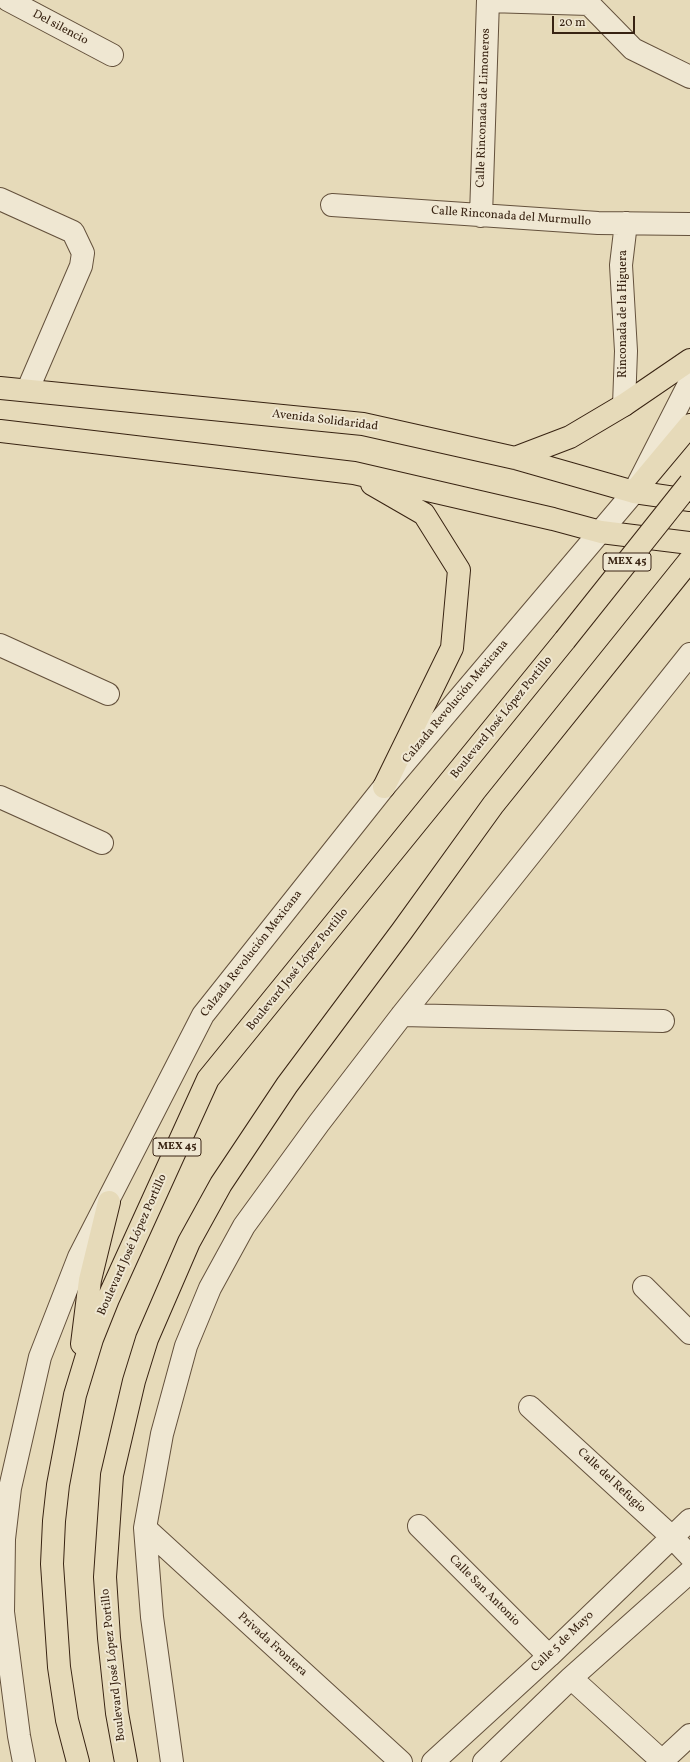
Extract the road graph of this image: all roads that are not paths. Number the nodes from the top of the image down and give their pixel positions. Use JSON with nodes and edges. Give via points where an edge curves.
{"nodes":[{"id":1,"x":8,"y":0,"type":"edge"},
{"id":2,"x":488,"y":1,"type":"edge"},
{"id":3,"x":112,"y":56,"type":"dead end"},
{"id":4,"x":690,"y":77,"type":"edge"},
{"id":5,"x":0,"y":199,"type":"edge"},
{"id":6,"x":332,"y":205,"type":"dead end"},
{"id":7,"x":481,"y":216,"type":"junction"},
{"id":8,"x":626,"y":223,"type":"junction"},
{"id":9,"x":690,"y":224,"type":"edge"},
{"id":10,"x":690,"y":360,"type":"edge"},
{"id":11,"x":690,"y":382,"type":"edge"},
{"id":12,"x":0,"y":388,"type":"edge"},
{"id":13,"x":28,"y":389,"type":"junction"},
{"id":14,"x":624,"y":405,"type":"junction"},
{"id":15,"x":690,"y":425,"type":"edge"},
{"id":16,"x":0,"y":431,"type":"edge"},
{"id":17,"x":515,"y":458,"type":"junction"},
{"id":18,"x":354,"y":473,"type":"junction"},
{"id":19,"x":690,"y":483,"type":"edge"},
{"id":20,"x":634,"y":492,"type":"junction"},
{"id":21,"x":690,"y":500,"type":"edge"},
{"id":22,"x":601,"y":532,"type":"junction"},
{"id":23,"x":690,"y":543,"type":"edge"},
{"id":24,"x":690,"y":560,"type":"edge"},
{"id":25,"x":0,"y":645,"type":"edge"},
{"id":26,"x":690,"y":654,"type":"edge"},
{"id":27,"x":108,"y":694,"type":"dead end"},
{"id":28,"x":384,"y":786,"type":"junction"},
{"id":29,"x":0,"y":797,"type":"edge"},
{"id":30,"x":102,"y":843,"type":"dead end"},
{"id":31,"x":402,"y":1015,"type":"junction"},
{"id":32,"x":663,"y":1021,"type":"dead end"},
{"id":33,"x":109,"y":1202,"type":"junction"},
{"id":34,"x":644,"y":1287,"type":"dead end"},
{"id":35,"x":690,"y":1333,"type":"edge"},
{"id":36,"x":75,"y":1395,"type":"junction"},
{"id":37,"x":530,"y":1407,"type":"dead end"},
{"id":38,"x":5,"y":1488,"type":"edge"},
{"id":39,"x":690,"y":1520,"type":"edge"},
{"id":40,"x":420,"y":1526,"type":"dead end"},
{"id":41,"x":145,"y":1528,"type":"junction"},
{"id":42,"x":672,"y":1537,"type":"junction"},
{"id":43,"x":2,"y":1539,"type":"edge"},
{"id":44,"x":690,"y":1556,"type":"edge"},
{"id":45,"x":690,"y":1572,"type":"edge"},
{"id":46,"x":549,"y":1656,"type":"junction"},
{"id":47,"x":571,"y":1678,"type":"junction"},
{"id":48,"x":690,"y":1735,"type":"edge"},
{"id":49,"x":24,"y":1762,"type":"edge"},
{"id":50,"x":78,"y":1762,"type":"edge"},
{"id":51,"x":126,"y":1762,"type":"edge"},
{"id":52,"x":172,"y":1762,"type":"edge"},
{"id":53,"x":400,"y":1762,"type":"edge"},
{"id":54,"x":433,"y":1762,"type":"edge"},
{"id":55,"x":484,"y":1762,"type":"edge"},
{"id":56,"x":661,"y":1762,"type":"edge"}],
"edges":[{"from":1,"to":3,"type":"street","name":"Del silencio"},
{"from":2,"to":4,"type":"street","via":[[589,4],[633,49]]},
{"from":2,"to":7,"type":"street","name":"Calle Rinconada de Limoneros"},
{"from":5,"to":13,"type":"street","via":[[73,232],[83,253],[81,266]]},
{"from":6,"to":7,"type":"street","name":"Calle Rinconada del Murmullo"},
{"from":7,"to":8,"type":"street","name":"Calle Rinconada del Murmullo"},
{"from":8,"to":9,"type":"street","name":"Calle Rinconada del Murmullo"},
{"from":8,"to":14,"type":"street","name":"Rinconada de la Higuera","via":[[621,265],[626,351]]},
{"from":10,"to":14,"type":"main road"},
{"from":11,"to":20,"type":"street","name":"Calzada Revolución Mexicana"},
{"from":12,"to":13,"type":"main road","name":"Avenida Solidaridad"},
{"from":13,"to":17,"type":"main road","name":"Avenida Solidaridad","via":[[363,424]]},
{"from":14,"to":17,"type":"main road","via":[[570,437]]},
{"from":15,"to":20,"type":"main road"},
{"from":16,"to":18,"type":"main road"},
{"from":17,"to":20,"type":"main road","name":"Avenida Solidaridad"},
{"from":18,"to":22,"type":"main road"},
{"from":18,"to":28,"type":"main road","via":[[424,514],[459,570],[452,648]]},
{"from":19,"to":36,"type":"main road","name":"Boulevard José López Portillo","number":"MEX 45","bridge":true,"via":[[208,1079],[108,1300],[92,1339]]},
{"from":20,"to":21,"type":"main road","name":"Avenida Solidaridad"},
{"from":20,"to":22,"type":"street","name":"Calzada Revolución Mexicana"},
{"from":22,"to":23,"type":"main road"},
{"from":22,"to":28,"type":"street","name":"Calzada Revolución Mexicana"},
{"from":24,"to":51,"type":"main road","name":"Boulevard José López Portillo","via":[[493,805],[287,1085],[221,1184],[189,1242],[169,1285],[134,1381],[112,1475],[105,1577],[115,1691]]},
{"from":25,"to":27,"type":"street"},
{"from":26,"to":31,"type":"street"},
{"from":28,"to":33,"type":"street","name":"Calzada Revolución Mexicana","via":[[203,1015]]},
{"from":29,"to":30,"type":"street"},
{"from":31,"to":32,"type":"street"},
{"from":31,"to":41,"type":"street","via":[[319,1122],[244,1226],[210,1288],[186,1346],[162,1434]]},
{"from":33,"to":36,"type":"main road","via":[[90,1280]]},
{"from":33,"to":38,"type":"street","name":"Calzada Revolución Mexicana","via":[[79,1257],[40,1357]]},
{"from":34,"to":35,"type":"street"},
{"from":36,"to":50,"type":"main road","name":"Boulevard José López Portillo","number":"MEX 45","via":[[58,1485],[52,1564],[59,1667],[67,1720]]},
{"from":37,"to":42,"type":"street","name":"Calle del Refugio"},
{"from":38,"to":43,"type":"street","name":"Calzada Revolución Mexicana"},
{"from":39,"to":42,"type":"street","name":"Calle 5 de Mayo"},
{"from":40,"to":46,"type":"street","name":"Calle San Antonio"},
{"from":41,"to":52,"type":"street","via":[[152,1616]]},
{"from":41,"to":53,"type":"street","name":"Privada Frontera"},
{"from":42,"to":44,"type":"street","name":"Calle del Refugio"},
{"from":42,"to":46,"type":"street","name":"Calle 5 de Mayo"},
{"from":43,"to":49,"type":"street","name":"Calzada Revolución Mexicana","via":[[4,1612]]},
{"from":45,"to":47,"type":"street"},
{"from":46,"to":54,"type":"street","name":"Calle 5 de Mayo"},
{"from":47,"to":55,"type":"street"},
{"from":47,"to":56,"type":"street"},
{"from":48,"to":56,"type":"street"}]}
